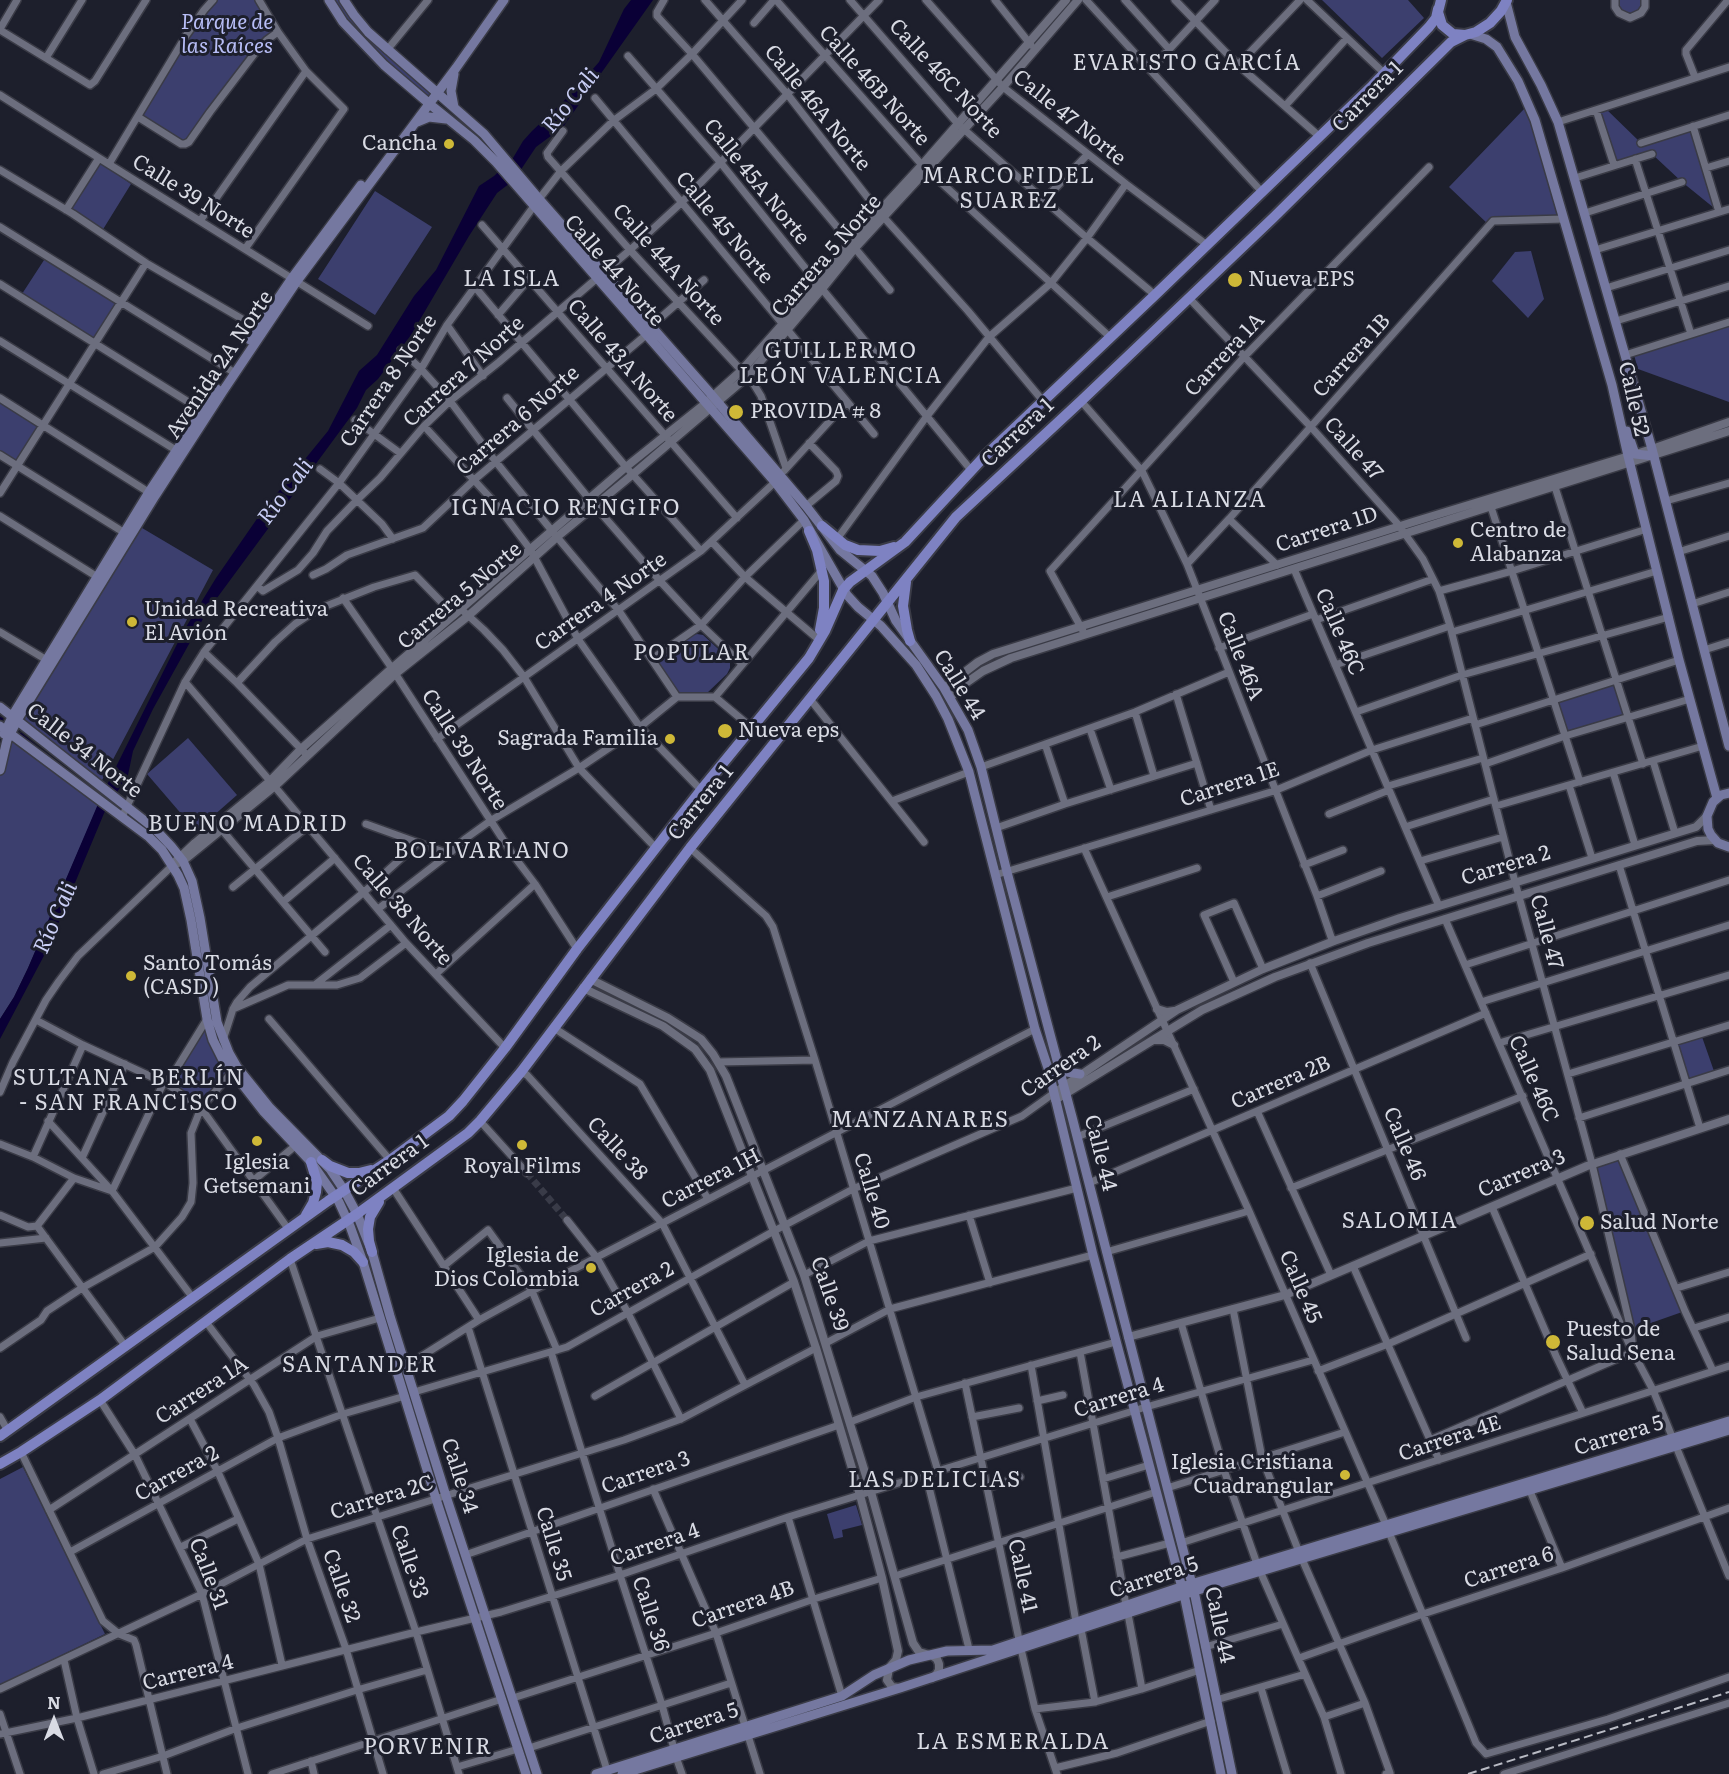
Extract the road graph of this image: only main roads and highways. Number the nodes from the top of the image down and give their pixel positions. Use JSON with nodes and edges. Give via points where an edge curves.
{"nodes":[{"id":1,"x":329,"y":0,"type":"edge"},
{"id":2,"x":344,"y":0,"type":"edge"},
{"id":3,"x":498,"y":0,"type":"edge"},
{"id":4,"x":504,"y":0,"type":"edge"},
{"id":5,"x":1507,"y":1,"type":"edge"},
{"id":6,"x":1440,"y":5,"type":"edge"},
{"id":7,"x":1468,"y":35,"type":"junction"},
{"id":8,"x":456,"y":68,"type":"junction"},
{"id":9,"x":435,"y":91,"type":"junction"},
{"id":10,"x":427,"y":102,"type":"junction"},
{"id":11,"x":454,"y":107,"type":"junction"},
{"id":12,"x":448,"y":120,"type":"junction"},
{"id":13,"x":414,"y":123,"type":"junction"},
{"id":14,"x":500,"y":160,"type":"junction"},
{"id":15,"x":601,"y":275,"type":"junction"},
{"id":16,"x":295,"y":279,"type":"junction"},
{"id":17,"x":1633,"y":379,"type":"junction"},
{"id":18,"x":1612,"y":385,"type":"junction"},
{"id":19,"x":712,"y":403,"type":"junction"},
{"id":20,"x":1653,"y":452,"type":"junction"},
{"id":21,"x":1631,"y":458,"type":"junction"},
{"id":22,"x":780,"y":475,"type":"junction"},
{"id":23,"x":822,"y":526,"type":"junction"},
{"id":24,"x":809,"y":531,"type":"junction"},
{"id":25,"x":905,"y":542,"type":"junction"},
{"id":26,"x":865,"y":569,"type":"junction"},
{"id":27,"x":907,"y":580,"type":"junction"},
{"id":28,"x":843,"y":590,"type":"junction"},
{"id":29,"x":887,"y":605,"type":"junction"},
{"id":30,"x":874,"y":620,"type":"junction"},
{"id":31,"x":910,"y":641,"type":"junction"},
{"id":32,"x":813,"y":651,"type":"junction"},
{"id":33,"x":0,"y":707,"type":"edge"},
{"id":34,"x":15,"y":719,"type":"junction"},
{"id":35,"x":5,"y":730,"type":"edge"},
{"id":36,"x":0,"y":746,"type":"edge"},
{"id":37,"x":1729,"y":746,"type":"edge"},
{"id":38,"x":0,"y":770,"type":"edge"},
{"id":39,"x":1729,"y":793,"type":"edge"},
{"id":40,"x":1717,"y":798,"type":"junction"},
{"id":41,"x":1727,"y":847,"type":"edge"},
{"id":42,"x":1729,"y":857,"type":"edge"},
{"id":43,"x":208,"y":996,"type":"junction"},
{"id":44,"x":1058,"y":1065,"type":"junction"},
{"id":45,"x":1080,"y":1074,"type":"road end"},
{"id":46,"x":317,"y":1161,"type":"junction"},
{"id":47,"x":380,"y":1166,"type":"junction"},
{"id":48,"x":391,"y":1190,"type":"junction"},
{"id":49,"x":340,"y":1194,"type":"junction"},
{"id":50,"x":1096,"y":1213,"type":"junction"},
{"id":51,"x":1084,"y":1216,"type":"junction"},
{"id":52,"x":352,"y":1217,"type":"junction"},
{"id":53,"x":300,"y":1222,"type":"junction"},
{"id":54,"x":313,"y":1244,"type":"junction"},
{"id":55,"x":372,"y":1252,"type":"junction"},
{"id":56,"x":363,"y":1262,"type":"junction"},
{"id":57,"x":409,"y":1394,"type":"junction"},
{"id":58,"x":1729,"y":1421,"type":"edge"},
{"id":59,"x":1729,"y":1430,"type":"edge"},
{"id":60,"x":4,"y":1433,"type":"edge"},
{"id":61,"x":1675,"y":1442,"type":"junction"},
{"id":62,"x":0,"y":1464,"type":"edge"},
{"id":63,"x":1388,"y":1529,"type":"junction"},
{"id":64,"x":1193,"y":1588,"type":"junction"},
{"id":65,"x":1183,"y":1591,"type":"junction"},
{"id":66,"x":481,"y":1617,"type":"junction"},
{"id":67,"x":1020,"y":1645,"type":"junction"},
{"id":68,"x":746,"y":1731,"type":"junction"},
{"id":69,"x":675,"y":1753,"type":"junction"},
{"id":70,"x":526,"y":1774,"type":"edge"},
{"id":71,"x":537,"y":1774,"type":"edge"},
{"id":72,"x":596,"y":1774,"type":"edge"},
{"id":73,"x":622,"y":1774,"type":"edge"},
{"id":74,"x":1220,"y":1774,"type":"edge"},
{"id":75,"x":1232,"y":1774,"type":"edge"}],
"edges":[{"from":1,"to":10,"type":"main road","name":"Calle 44 Norte","via":[[343,22],[384,65]]},
{"from":2,"to":9,"type":"main road","name":"Calle 44 Norte","via":[[368,32]]},
{"from":3,"to":9,"type":"main road","name":"Avenida 2A Norte"},
{"from":4,"to":8,"type":"main road","name":"Avenida 2A Norte"},
{"from":5,"to":7,"type":"main road","name":"Carrera 1","via":[[1490,23]]},
{"from":5,"to":17,"type":"main road","name":"Calle 52","via":[[1515,38],[1558,122]]},
{"from":6,"to":7,"type":"main road","via":[[1439,19],[1444,28],[1453,34]]},
{"from":6,"to":25,"type":"main road","name":"Carrera 1","via":[[1432,24],[1384,73],[971,470]]},
{"from":7,"to":18,"type":"main road","name":"Calle 52","via":[[1486,39],[1497,47],[1535,120]]},
{"from":7,"to":27,"type":"main road","name":"Carrera 1","via":[[1451,42],[1189,298],[956,517]]},
{"from":8,"to":9,"type":"main road","name":"Avenida 2A Norte"},
{"from":8,"to":11,"type":"main road","via":[[451,91]]},
{"from":9,"to":10,"type":"main road","name":"Avenida 2A Norte"},
{"from":9,"to":11,"type":"main road","name":"Calle 44 Norte"},
{"from":10,"to":12,"type":"main road","name":"Calle 44 Norte"},
{"from":10,"to":13,"type":"main road","name":"Avenida 2A Norte"},
{"from":10,"to":16,"type":"main road","name":"Avenida 2A Norte"},
{"from":11,"to":14,"type":"main road","name":"Calle 44 Norte","via":[[484,134]]},
{"from":12,"to":13,"type":"main road","via":[[429,117]]},
{"from":12,"to":14,"type":"main road","name":"Calle 44 Norte"},
{"from":13,"to":16,"type":"main road","name":"Avenida 2A Norte"},
{"from":14,"to":15,"type":"main road","name":"Calle 44 Norte"},
{"from":15,"to":19,"type":"main road","name":"Calle 44 Norte","via":[[651,326]]},
{"from":15,"to":19,"type":"main road","name":"Calle 44 Norte","via":[[646,335]]},
{"from":16,"to":34,"type":"main road","name":"Avenida 2A Norte","via":[[152,494]]},
{"from":17,"to":18,"type":"main road","via":[[1632,388],[1624,393]]},
{"from":17,"to":20,"type":"main road","name":"Calle 52"},
{"from":18,"to":21,"type":"main road","name":"Calle 52"},
{"from":19,"to":22,"type":"main road","name":"Calle 44 Norte"},
{"from":20,"to":21,"type":"main road"},
{"from":20,"to":37,"type":"main road","name":"Calle 52"},
{"from":21,"to":40,"type":"main road","name":"Calle 52"},
{"from":22,"to":23,"type":"main road","name":"Calle 44 Norte"},
{"from":22,"to":24,"type":"main road","name":"Calle 44 Norte"},
{"from":23,"to":25,"type":"main road","via":[[851,548],[880,551]]},
{"from":23,"to":26,"type":"main road","name":"Calle 44 Norte","via":[[840,550]]},
{"from":24,"to":28,"type":"main road","name":"Calle 44 Norte"},
{"from":24,"to":32,"type":"main road","via":[[822,570],[824,608]]},
{"from":25,"to":26,"type":"main road","name":"Carrera 1"},
{"from":26,"to":28,"type":"main road","name":"Carrera 1"},
{"from":26,"to":29,"type":"main road","name":"Calle 44"},
{"from":27,"to":29,"type":"main road","name":"Carrera 1"},
{"from":27,"to":31,"type":"main road","via":[[903,606]]},
{"from":28,"to":30,"type":"main road","name":"Calle 44"},
{"from":28,"to":32,"type":"main road","name":"Carrera 1"},
{"from":29,"to":30,"type":"main road","name":"Carrera 1"},
{"from":29,"to":31,"type":"main road","name":"Calle 44"},
{"from":30,"to":48,"type":"main road","name":"Carrera 1","via":[[690,848],[480,1121]]},
{"from":30,"to":51,"type":"main road","name":"Calle 44","via":[[916,665],[936,696],[969,772]]},
{"from":31,"to":44,"type":"main road","name":"Calle 44","via":[[950,698],[968,730],[981,767]]},
{"from":32,"to":47,"type":"main road","name":"Carrera 1","via":[[577,949],[463,1101],[449,1116]]},
{"from":33,"to":34,"type":"main road","name":"Calle 34 Norte"},
{"from":34,"to":35,"type":"main road","name":"Avenida 2A Norte"},
{"from":34,"to":43,"type":"main road","name":"Calle 34 Norte","via":[[156,829],[181,859],[192,881],[200,918]]},
{"from":35,"to":36,"type":"main road","name":"Avenida 2A Norte"},
{"from":35,"to":38,"type":"main road","name":"Avenida 2A Norte","via":[[7,740]]},
{"from":35,"to":43,"type":"main road","name":"Calle 34 Norte","via":[[162,850],[184,888]]},
{"from":39,"to":40,"type":"main road"},
{"from":40,"to":41,"type":"main road","via":[[1707,816],[1708,829],[1715,840]]},
{"from":41,"to":42,"type":"main road"},
{"from":43,"to":46,"type":"main road","name":"Calle 34 Norte","via":[[237,1067]]},
{"from":43,"to":46,"type":"main road","name":"Calle 34 Norte","via":[[207,1019],[222,1058],[295,1146]]},
{"from":44,"to":45,"type":"main road","via":[[1067,1072]]},
{"from":44,"to":50,"type":"main road","name":"Calle 44"},
{"from":46,"to":47,"type":"main road","via":[[348,1173]]},
{"from":46,"to":49,"type":"main road","name":"Calle 34 Norte"},
{"from":46,"to":53,"type":"main road","via":[[313,1203]]},
{"from":47,"to":49,"type":"main road","name":"Carrera 1"},
{"from":48,"to":52,"type":"main road","name":"Carrera 1"},
{"from":48,"to":55,"type":"main road","via":[[370,1217],[368,1235]]},
{"from":49,"to":52,"type":"main road","name":"Calle 34"},
{"from":49,"to":53,"type":"main road","name":"Carrera 1"},
{"from":50,"to":51,"type":"main road"},
{"from":50,"to":64,"type":"main road","name":"Calle 44"},
{"from":51,"to":65,"type":"main road","name":"Calle 44"},
{"from":52,"to":54,"type":"main road","name":"Carrera 1"},
{"from":52,"to":55,"type":"main road","name":"Calle 34"},
{"from":52,"to":56,"type":"main road","name":"Calle 34"},
{"from":53,"to":60,"type":"main road","name":"Carrera 1"},
{"from":54,"to":56,"type":"main road","via":[[342,1245]]},
{"from":54,"to":62,"type":"main road","name":"Carrera 1","via":[[100,1400]]},
{"from":55,"to":57,"type":"main road","name":"Calle 34","via":[[406,1366]]},
{"from":56,"to":57,"type":"main road","name":"Calle 34"},
{"from":57,"to":66,"type":"main road","name":"Calle 34","via":[[446,1496]]},
{"from":57,"to":66,"type":"main road","name":"Calle 34","via":[[436,1499]]},
{"from":58,"to":61,"type":"main road","name":"Carrera 5"},
{"from":59,"to":61,"type":"main road","name":"Carrera 5"},
{"from":61,"to":63,"type":"main road","name":"Carrera 5"},
{"from":61,"to":63,"type":"main road","name":"Carrera 5","via":[[1530,1491]]},
{"from":63,"to":64,"type":"main road","name":"Carrera 5"},
{"from":64,"to":65,"type":"main road","name":"Carrera 5"},
{"from":64,"to":75,"type":"main road","name":"Calle 44"},
{"from":65,"to":67,"type":"main road","name":"Carrera 5"},
{"from":65,"to":74,"type":"main road","name":"Calle 44"},
{"from":66,"to":70,"type":"main road","name":"Calle 34"},
{"from":66,"to":71,"type":"main road","name":"Calle 34"},
{"from":67,"to":68,"type":"main road","name":"Carrera 5","via":[[932,1678]]},
{"from":67,"to":68,"type":"main road","name":"Carrera 5","via":[[927,1655],[889,1668],[842,1696]]},
{"from":68,"to":69,"type":"main road","name":"Carrera 5"},
{"from":69,"to":72,"type":"main road","name":"Carrera 5"},
{"from":69,"to":73,"type":"main road","name":"Carrera 5"}]}
